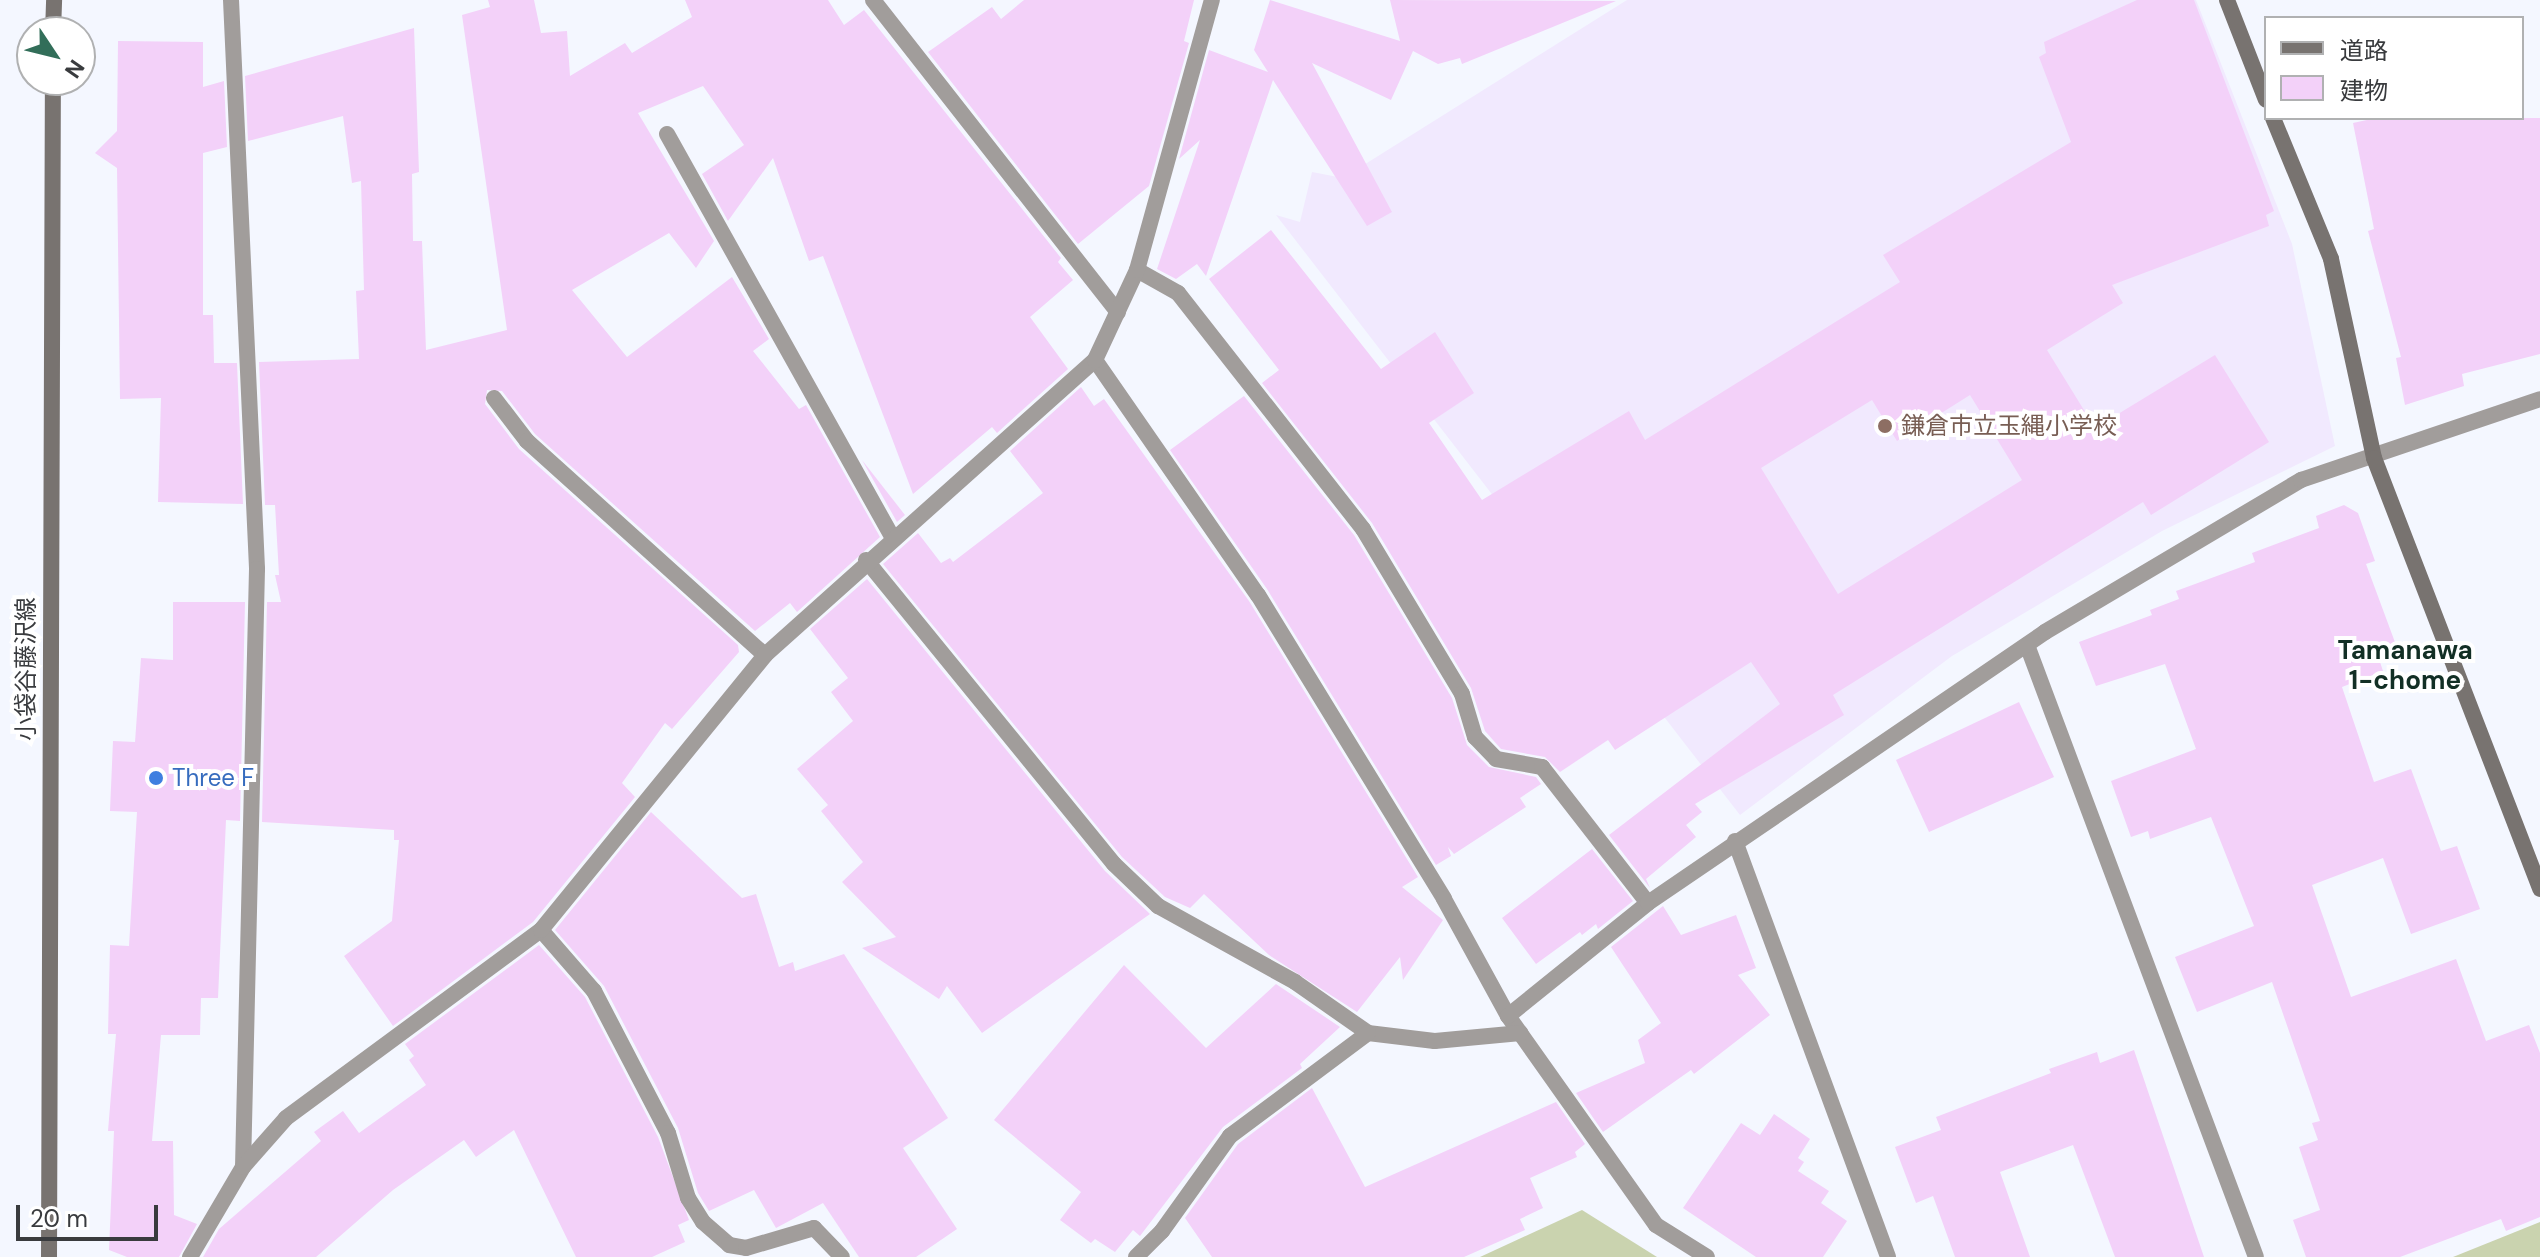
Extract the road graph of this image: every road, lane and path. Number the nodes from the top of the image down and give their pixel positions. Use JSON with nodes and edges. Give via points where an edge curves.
{"nodes":[{"id":1,"x":231,"y":0,"type":"edge"},
{"id":2,"x":873,"y":0,"type":"edge"},
{"id":3,"x":1212,"y":0,"type":"edge"},
{"id":4,"x":2227,"y":0,"type":"edge"},
{"id":5,"x":2264,"y":95,"type":"edge"},
{"id":6,"x":53,"y":96,"type":"edge"},
{"id":7,"x":2274,"y":120,"type":"edge"},
{"id":8,"x":667,"y":134,"type":"dead end"},
{"id":9,"x":1137,"y":270,"type":"junction"},
{"id":10,"x":1118,"y":313,"type":"junction"},
{"id":11,"x":1095,"y":360,"type":"junction"},
{"id":12,"x":494,"y":398,"type":"dead end"},
{"id":13,"x":2540,"y":399,"type":"edge"},
{"id":14,"x":2374,"y":458,"type":"junction"},
{"id":15,"x":892,"y":536,"type":"junction"},
{"id":16,"x":866,"y":560,"type":"junction"},
{"id":17,"x":2027,"y":645,"type":"junction"},
{"id":18,"x":765,"y":655,"type":"junction"},
{"id":19,"x":1735,"y":841,"type":"junction"},
{"id":20,"x":2540,"y":889,"type":"edge"},
{"id":21,"x":1648,"y":903,"type":"junction"},
{"id":22,"x":541,"y":930,"type":"junction"},
{"id":23,"x":1508,"y":1016,"type":"junction"},
{"id":24,"x":1368,"y":1033,"type":"junction"},
{"id":25,"x":1521,"y":1033,"type":"junction"},
{"id":26,"x":243,"y":1167,"type":"junction"},
{"id":27,"x":49,"y":1257,"type":"edge"},
{"id":28,"x":190,"y":1257,"type":"edge"},
{"id":29,"x":842,"y":1257,"type":"edge"},
{"id":30,"x":1136,"y":1257,"type":"edge"},
{"id":31,"x":1707,"y":1257,"type":"edge"},
{"id":32,"x":1888,"y":1257,"type":"edge"},
{"id":33,"x":2256,"y":1257,"type":"edge"}],
"edges":[{"from":1,"to":26,"type":"street","via":[[257,569]]},
{"from":2,"to":10,"type":"street"},
{"from":3,"to":9,"type":"street"},
{"from":4,"to":5,"type":"main road"},
{"from":6,"to":27,"type":"main road","name":"小袋谷藤沢線"},
{"from":7,"to":14,"type":"main road","via":[[2331,259]]},
{"from":8,"to":15,"type":"street"},
{"from":9,"to":10,"type":"street"},
{"from":9,"to":21,"type":"street","via":[[1178,293],[1363,529],[1462,694],[1475,737],[1496,759],[1542,767]]},
{"from":10,"to":11,"type":"street"},
{"from":11,"to":15,"type":"street"},
{"from":11,"to":23,"type":"street","via":[[1258,595],[1444,899]]},
{"from":12,"to":18,"type":"street","via":[[527,441]]},
{"from":13,"to":14,"type":"street"},
{"from":14,"to":17,"type":"street","via":[[2301,480]]},
{"from":14,"to":20,"type":"main road"},
{"from":15,"to":16,"type":"street"},
{"from":16,"to":18,"type":"street"},
{"from":16,"to":24,"type":"street","via":[[1114,864],[1158,906],[1295,982]]},
{"from":17,"to":19,"type":"street"},
{"from":17,"to":33,"type":"street"},
{"from":18,"to":22,"type":"street"},
{"from":19,"to":21,"type":"street"},
{"from":19,"to":32,"type":"street"},
{"from":21,"to":23,"type":"street"},
{"from":22,"to":26,"type":"street","via":[[286,1118]]},
{"from":22,"to":29,"type":"street","via":[[594,991],[668,1133],[688,1198],[703,1222],[729,1245],[746,1248],[814,1228]]},
{"from":23,"to":25,"type":"street"},
{"from":24,"to":25,"type":"street","via":[[1435,1041]]},
{"from":24,"to":30,"type":"street","via":[[1230,1136],[1162,1231]]},
{"from":25,"to":31,"type":"street","via":[[1656,1225]]},
{"from":26,"to":28,"type":"street"}]}
